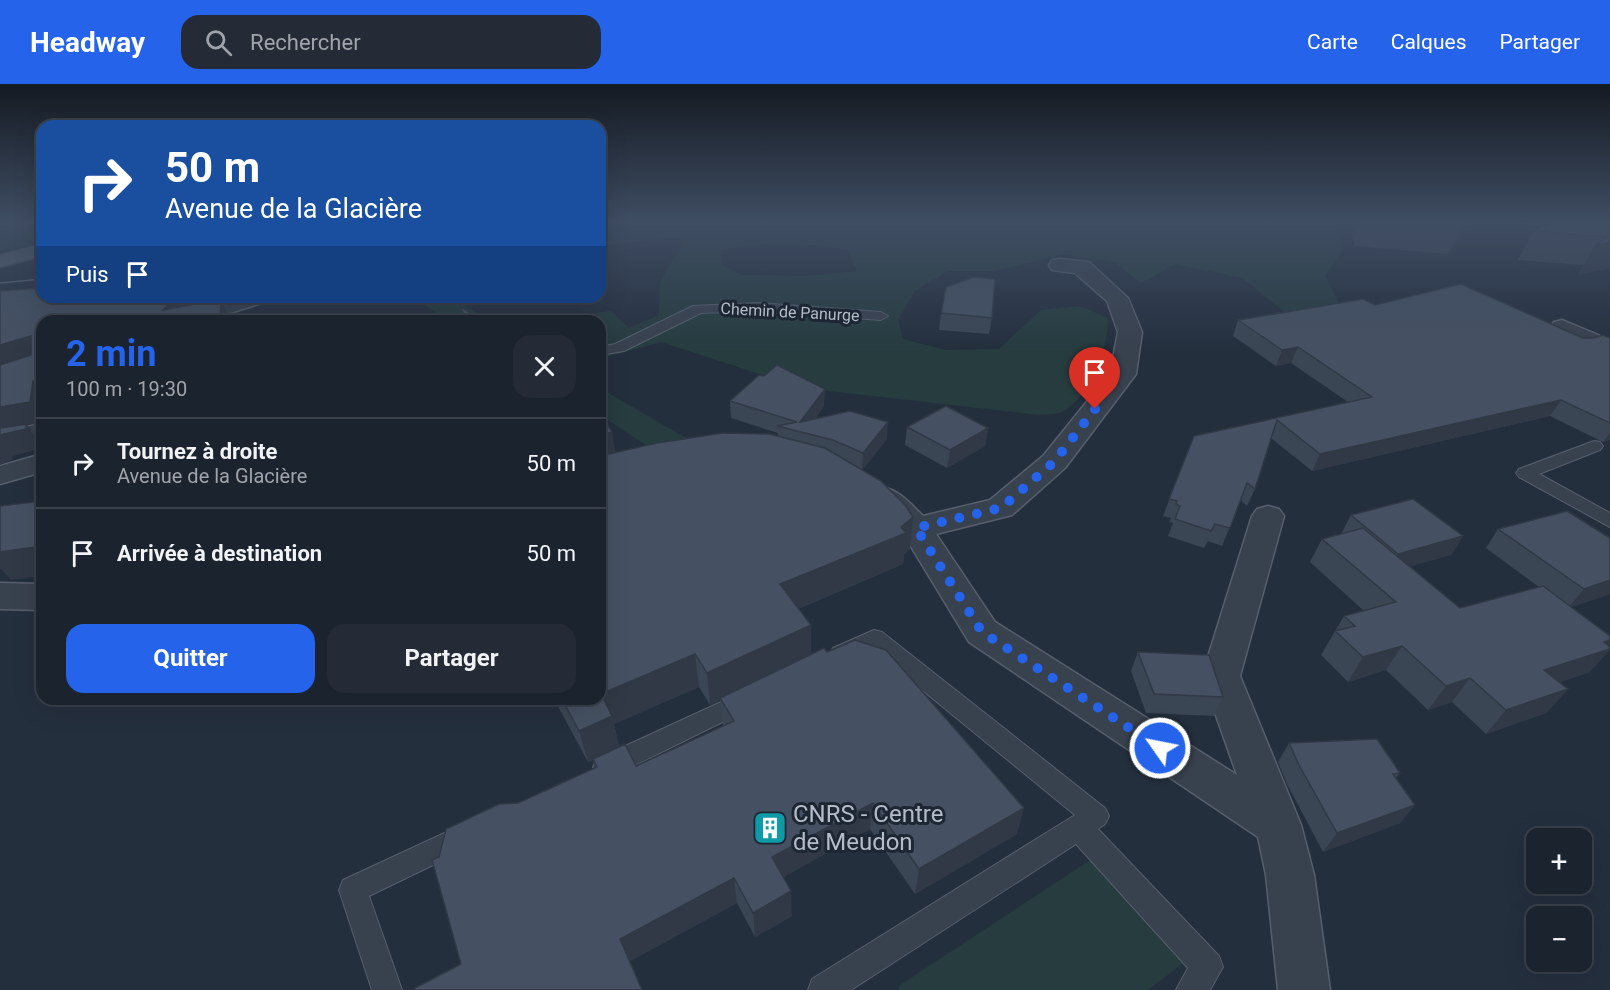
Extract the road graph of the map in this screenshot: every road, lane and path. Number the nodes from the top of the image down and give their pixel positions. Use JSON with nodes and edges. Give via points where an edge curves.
{"nodes":[{"id":1,"x":1060,"y":265,"type":"dead end"},
{"id":2,"x":238,"y":303,"type":"edge"},
{"id":3,"x":201,"y":315,"type":"edge"},
{"id":4,"x":881,"y":316,"type":"dead end"},
{"id":5,"x":1562,"y":327,"type":"edge"},
{"id":6,"x":1610,"y":349,"type":"edge"},
{"id":7,"x":606,"y":350,"type":"edge"},
{"id":8,"x":36,"y":434,"type":"edge"},
{"id":9,"x":0,"y":440,"type":"edge"},
{"id":10,"x":1594,"y":446,"type":"dead end"},
{"id":11,"x":36,"y":465,"type":"edge"},
{"id":12,"x":0,"y":475,"type":"edge"},
{"id":13,"x":858,"y":481,"type":"edge"},
{"id":14,"x":1268,"y":516,"type":"dead end"},
{"id":15,"x":1610,"y":522,"type":"edge"},
{"id":16,"x":916,"y":528,"type":"junction"},
{"id":17,"x":0,"y":596,"type":"edge"},
{"id":18,"x":36,"y":597,"type":"edge"},
{"id":19,"x":821,"y":663,"type":"edge"},
{"id":20,"x":768,"y":689,"type":"edge"},
{"id":21,"x":587,"y":777,"type":"edge"},
{"id":22,"x":1278,"y":825,"type":"junction"},
{"id":23,"x":481,"y":828,"type":"edge"},
{"id":24,"x":1079,"y":828,"type":"junction"},
{"id":25,"x":387,"y":990,"type":"edge"},
{"id":26,"x":823,"y":990,"type":"edge"},
{"id":27,"x":1191,"y":990,"type":"edge"},
{"id":28,"x":1304,"y":990,"type":"edge"}],
"edges":[{"from":1,"to":16,"type":"street","via":[[1081,267],[1117,297],[1130,332],[1123,374],[1054,462],[1001,508]]},
{"from":2,"to":3,"type":"street"},
{"from":4,"to":7,"type":"lane","name":"Chemin de Panurge","via":[[757,307],[698,309],[619,348]]},
{"from":5,"to":6,"type":"street"},
{"from":8,"to":9,"type":"street"},
{"from":10,"to":15,"type":"lane","via":[[1525,472]]},
{"from":11,"to":12,"type":"street"},
{"from":13,"to":16,"type":"street","via":[[891,503]]},
{"from":14,"to":22,"type":"street","via":[[1221,676]]},
{"from":16,"to":22,"type":"street","via":[[982,632]]},
{"from":17,"to":18,"type":"street"},
{"from":19,"to":24,"type":"lane","via":[[874,638],[1096,816]]},
{"from":20,"to":21,"type":"lane"},
{"from":22,"to":28,"type":"street","via":[[1290,875]]},
{"from":23,"to":25,"type":"lane","via":[[353,890]]},
{"from":24,"to":26,"type":"lane"},
{"from":24,"to":27,"type":"lane","via":[[1208,967]]}]}
